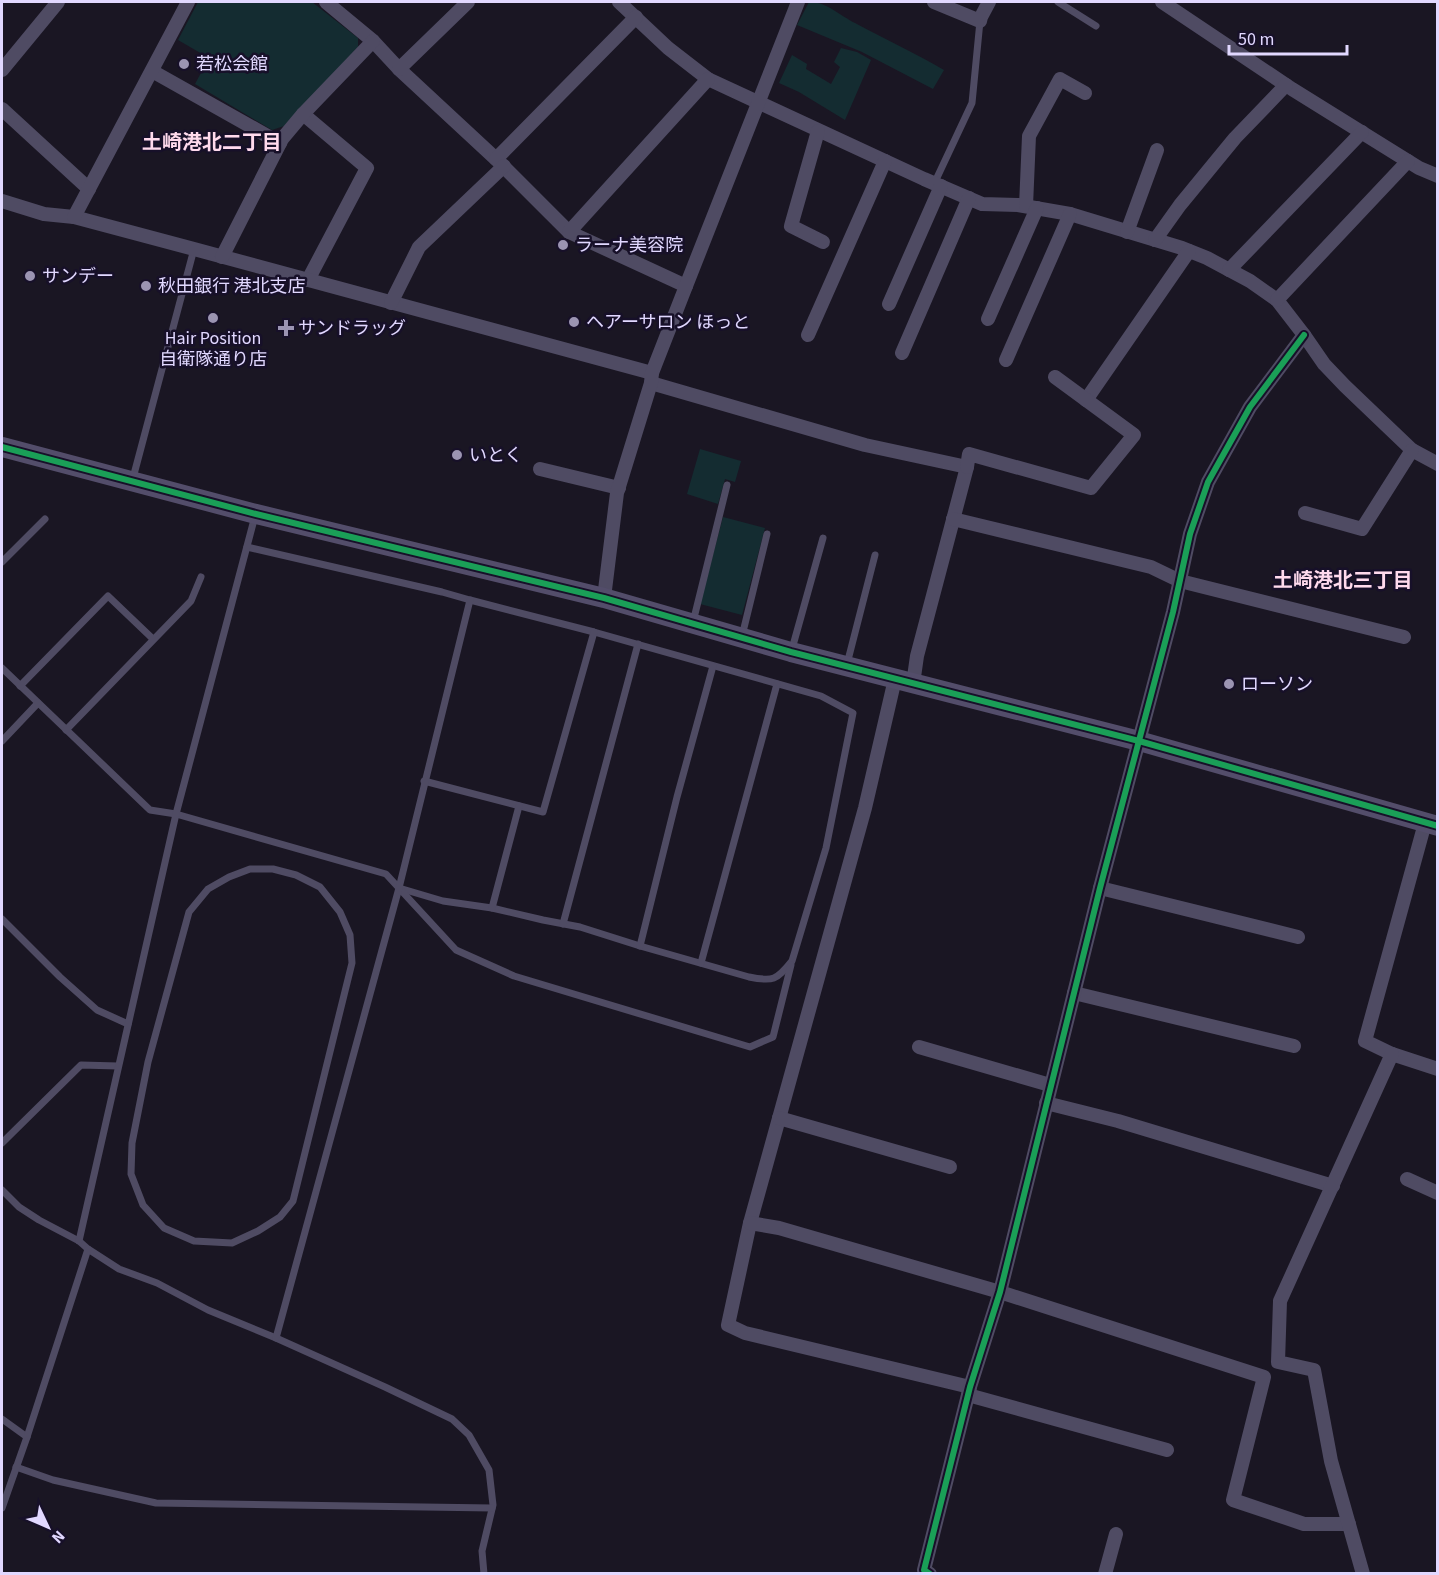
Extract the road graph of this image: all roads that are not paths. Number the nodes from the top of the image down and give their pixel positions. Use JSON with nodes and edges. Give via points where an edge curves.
{"nodes":[{"id":1,"x":58,"y":2,"type":"edge"},
{"id":2,"x":188,"y":2,"type":"edge"},
{"id":3,"x":326,"y":2,"type":"edge"},
{"id":4,"x":468,"y":2,"type":"edge"},
{"id":5,"x":619,"y":2,"type":"edge"},
{"id":6,"x":798,"y":2,"type":"edge"},
{"id":7,"x":934,"y":2,"type":"edge"},
{"id":8,"x":989,"y":2,"type":"edge"},
{"id":9,"x":1058,"y":2,"type":"edge"},
{"id":10,"x":1162,"y":2,"type":"edge"},
{"id":11,"x":636,"y":17,"type":"junction"},
{"id":12,"x":980,"y":21,"type":"junction"},
{"id":13,"x":1096,"y":26,"type":"dead end"},
{"id":14,"x":373,"y":41,"type":"junction"},
{"id":15,"x":399,"y":69,"type":"junction"},
{"id":16,"x":2,"y":70,"type":"edge"},
{"id":17,"x":152,"y":71,"type":"junction"},
{"id":18,"x":708,"y":80,"type":"junction"},
{"id":19,"x":1286,"y":85,"type":"junction"},
{"id":20,"x":1085,"y":93,"type":"dead end"},
{"id":21,"x":758,"y":103,"type":"junction"},
{"id":22,"x":2,"y":109,"type":"edge"},
{"id":23,"x":303,"y":114,"type":"junction"},
{"id":24,"x":818,"y":131,"type":"junction"},
{"id":25,"x":1362,"y":132,"type":"junction"},
{"id":26,"x":280,"y":144,"type":"junction"},
{"id":27,"x":1157,"y":150,"type":"dead end"},
{"id":28,"x":885,"y":161,"type":"junction"},
{"id":29,"x":1408,"y":161,"type":"junction"},
{"id":30,"x":500,"y":162,"type":"junction"},
{"id":31,"x":1437,"y":176,"type":"edge"},
{"id":32,"x":938,"y":185,"type":"junction"},
{"id":33,"x":89,"y":189,"type":"junction"},
{"id":34,"x":969,"y":198,"type":"junction"},
{"id":35,"x":2,"y":201,"type":"edge"},
{"id":36,"x":1032,"y":207,"type":"junction"},
{"id":37,"x":1070,"y":214,"type":"junction"},
{"id":38,"x":74,"y":218,"type":"junction"},
{"id":39,"x":569,"y":232,"type":"junction"},
{"id":40,"x":1127,"y":232,"type":"junction"},
{"id":41,"x":1155,"y":240,"type":"junction"},
{"id":42,"x":823,"y":242,"type":"dead end"},
{"id":43,"x":194,"y":249,"type":"junction"},
{"id":44,"x":1189,"y":251,"type":"junction"},
{"id":45,"x":222,"y":256,"type":"junction"},
{"id":46,"x":1229,"y":270,"type":"junction"},
{"id":47,"x":308,"y":280,"type":"junction"},
{"id":48,"x":686,"y":286,"type":"junction"},
{"id":49,"x":1277,"y":300,"type":"junction"},
{"id":50,"x":391,"y":303,"type":"junction"},
{"id":51,"x":889,"y":304,"type":"dead end"},
{"id":52,"x":988,"y":319,"type":"dead end"},
{"id":53,"x":808,"y":335,"type":"dead end"},
{"id":54,"x":1304,"y":335,"type":"junction"},
{"id":55,"x":902,"y":353,"type":"dead end"},
{"id":56,"x":1006,"y":360,"type":"dead end"},
{"id":57,"x":1055,"y":377,"type":"dead end"},
{"id":58,"x":652,"y":378,"type":"junction"},
{"id":59,"x":1086,"y":400,"type":"junction"},
{"id":60,"x":2,"y":447,"type":"edge"},
{"id":61,"x":1412,"y":450,"type":"junction"},
{"id":62,"x":1437,"y":464,"type":"edge"},
{"id":63,"x":967,"y":467,"type":"junction"},
{"id":64,"x":540,"y":469,"type":"dead end"},
{"id":65,"x":132,"y":481,"type":"junction"},
{"id":66,"x":727,"y":485,"type":"dead end"},
{"id":67,"x":619,"y":488,"type":"junction"},
{"id":68,"x":1305,"y":513,"type":"dead end"},
{"id":69,"x":256,"y":514,"type":"junction"},
{"id":70,"x":45,"y":519,"type":"dead end"},
{"id":71,"x":953,"y":519,"type":"junction"},
{"id":72,"x":767,"y":534,"type":"dead end"},
{"id":73,"x":823,"y":538,"type":"dead end"},
{"id":74,"x":247,"y":547,"type":"junction"},
{"id":75,"x":875,"y":555,"type":"dead end"},
{"id":76,"x":2,"y":562,"type":"edge"},
{"id":77,"x":201,"y":577,"type":"dead end"},
{"id":78,"x":1180,"y":581,"type":"junction"},
{"id":79,"x":604,"y":598,"type":"junction"},
{"id":80,"x":470,"y":600,"type":"junction"},
{"id":81,"x":692,"y":624,"type":"junction"},
{"id":82,"x":594,"y":632,"type":"junction"},
{"id":83,"x":1404,"y":637,"type":"dead end"},
{"id":84,"x":741,"y":638,"type":"junction"},
{"id":85,"x":153,"y":639,"type":"junction"},
{"id":86,"x":638,"y":644,"type":"junction"},
{"id":87,"x":791,"y":652,"type":"junction"},
{"id":88,"x":713,"y":666,"type":"junction"},
{"id":89,"x":846,"y":666,"type":"junction"},
{"id":90,"x":2,"y":668,"type":"edge"},
{"id":91,"x":904,"y":681,"type":"junction"},
{"id":92,"x":777,"y":684,"type":"junction"},
{"id":93,"x":20,"y":686,"type":"junction"},
{"id":94,"x":38,"y":703,"type":"junction"},
{"id":95,"x":66,"y":730,"type":"junction"},
{"id":96,"x":2,"y":741,"type":"edge"},
{"id":97,"x":1139,"y":741,"type":"junction"},
{"id":98,"x":424,"y":781,"type":"junction"},
{"id":99,"x":519,"y":806,"type":"junction"},
{"id":100,"x":176,"y":814,"type":"junction"},
{"id":101,"x":1431,"y":825,"type":"edge"},
{"id":102,"x":399,"y":888,"type":"junction"},
{"id":103,"x":1100,"y":888,"type":"junction"},
{"id":104,"x":492,"y":908,"type":"junction"},
{"id":105,"x":2,"y":919,"type":"edge"},
{"id":106,"x":564,"y":924,"type":"junction"},
{"id":107,"x":1298,"y":937,"type":"dead end"},
{"id":108,"x":640,"y":946,"type":"junction"},
{"id":109,"x":792,"y":961,"type":"junction"},
{"id":110,"x":352,"y":963,"type":"joint"},
{"id":111,"x":701,"y":963,"type":"junction"},
{"id":112,"x":1074,"y":993,"type":"junction"},
{"id":113,"x":128,"y":1024,"type":"junction"},
{"id":114,"x":1294,"y":1046,"type":"dead end"},
{"id":115,"x":920,"y":1047,"type":"dead end"},
{"id":116,"x":1392,"y":1054,"type":"junction"},
{"id":117,"x":118,"y":1066,"type":"junction"},
{"id":118,"x":1437,"y":1069,"type":"edge"},
{"id":119,"x":1050,"y":1084,"type":"junction"},
{"id":120,"x":1046,"y":1103,"type":"junction"},
{"id":121,"x":779,"y":1118,"type":"junction"},
{"id":122,"x":2,"y":1143,"type":"edge"},
{"id":123,"x":950,"y":1167,"type":"dead end"},
{"id":124,"x":1407,"y":1179,"type":"dead end"},
{"id":125,"x":1333,"y":1186,"type":"junction"},
{"id":126,"x":2,"y":1190,"type":"edge"},
{"id":127,"x":1437,"y":1194,"type":"edge"},
{"id":128,"x":750,"y":1223,"type":"junction"},
{"id":129,"x":79,"y":1241,"type":"junction"},
{"id":130,"x":88,"y":1249,"type":"junction"},
{"id":131,"x":1000,"y":1292,"type":"junction"},
{"id":132,"x":276,"y":1338,"type":"junction"},
{"id":133,"x":968,"y":1391,"type":"junction"},
{"id":134,"x":2,"y":1419,"type":"edge"},
{"id":135,"x":27,"y":1437,"type":"junction"},
{"id":136,"x":1167,"y":1450,"type":"dead end"},
{"id":137,"x":16,"y":1467,"type":"junction"},
{"id":138,"x":2,"y":1508,"type":"edge"},
{"id":139,"x":492,"y":1509,"type":"junction"},
{"id":140,"x":1349,"y":1524,"type":"junction"},
{"id":141,"x":1116,"y":1534,"type":"dead end"},
{"id":142,"x":484,"y":1574,"type":"edge"},
{"id":143,"x":930,"y":1574,"type":"edge"},
{"id":144,"x":1105,"y":1574,"type":"edge"},
{"id":145,"x":1363,"y":1574,"type":"edge"}],
"edges":[{"from":1,"to":16,"type":"street"},
{"from":2,"to":17,"type":"street"},
{"from":3,"to":14,"type":"street"},
{"from":4,"to":15,"type":"street"},
{"from":5,"to":11,"type":"street"},
{"from":6,"to":21,"type":"street"},
{"from":7,"to":12,"type":"street"},
{"from":8,"to":12,"type":"street"},
{"from":9,"to":13,"type":"lane"},
{"from":10,"to":19,"type":"street"},
{"from":11,"to":18,"type":"street"},
{"from":11,"to":30,"type":"street"},
{"from":12,"to":32,"type":"lane","via":[[972,102]]},
{"from":14,"to":15,"type":"street"},
{"from":14,"to":23,"type":"street"},
{"from":15,"to":30,"type":"street"},
{"from":17,"to":26,"type":"street"},
{"from":17,"to":33,"type":"street"},
{"from":18,"to":21,"type":"street"},
{"from":18,"to":39,"type":"street"},
{"from":19,"to":25,"type":"street"},
{"from":19,"to":41,"type":"street","via":[[1235,138]]},
{"from":20,"to":36,"type":"street","via":[[1060,79],[1029,136]]},
{"from":21,"to":24,"type":"street"},
{"from":21,"to":48,"type":"street"},
{"from":22,"to":33,"type":"street"},
{"from":23,"to":26,"type":"street"},
{"from":23,"to":47,"type":"street","via":[[367,168]]},
{"from":24,"to":28,"type":"street"},
{"from":24,"to":42,"type":"street","via":[[791,226]]},
{"from":25,"to":29,"type":"street"},
{"from":25,"to":46,"type":"street"},
{"from":26,"to":45,"type":"street"},
{"from":27,"to":40,"type":"street"},
{"from":28,"to":32,"type":"street"},
{"from":28,"to":53,"type":"street"},
{"from":29,"to":31,"type":"street"},
{"from":29,"to":49,"type":"street"},
{"from":30,"to":39,"type":"street"},
{"from":30,"to":50,"type":"street","via":[[419,247]]},
{"from":32,"to":34,"type":"street"},
{"from":32,"to":51,"type":"street"},
{"from":33,"to":38,"type":"street"},
{"from":34,"to":36,"type":"street","via":[[982,204]]},
{"from":34,"to":55,"type":"street"},
{"from":35,"to":38,"type":"street","via":[[44,214]]},
{"from":36,"to":37,"type":"street"},
{"from":36,"to":52,"type":"street"},
{"from":37,"to":40,"type":"street"},
{"from":37,"to":56,"type":"street"},
{"from":38,"to":43,"type":"street"},
{"from":39,"to":48,"type":"street"},
{"from":40,"to":41,"type":"street"},
{"from":41,"to":44,"type":"street"},
{"from":43,"to":45,"type":"street"},
{"from":43,"to":65,"type":"lane"},
{"from":44,"to":46,"type":"street"},
{"from":44,"to":59,"type":"street"},
{"from":45,"to":47,"type":"street"},
{"from":46,"to":49,"type":"street"},
{"from":47,"to":50,"type":"street"},
{"from":48,"to":58,"type":"street"},
{"from":49,"to":54,"type":"street"},
{"from":50,"to":58,"type":"street"},
{"from":54,"to":61,"type":"street","via":[[1323,364]]},
{"from":54,"to":78,"type":"street","via":[[1250,407],[1208,482],[1190,534]]},
{"from":57,"to":59,"type":"street"},
{"from":58,"to":63,"type":"street","via":[[865,445]]},
{"from":58,"to":67,"type":"street"},
{"from":59,"to":63,"type":"street","via":[[1134,435],[1091,488],[969,454]]},
{"from":60,"to":65,"type":"street"},
{"from":61,"to":62,"type":"street"},
{"from":61,"to":68,"type":"street","via":[[1362,530]]},
{"from":63,"to":71,"type":"street"},
{"from":64,"to":67,"type":"street"},
{"from":65,"to":69,"type":"street"},
{"from":66,"to":81,"type":"lane"},
{"from":67,"to":79,"type":"street"},
{"from":69,"to":74,"type":"lane"},
{"from":69,"to":79,"type":"street"},
{"from":70,"to":76,"type":"lane"},
{"from":71,"to":78,"type":"street","via":[[1150,567]]},
{"from":71,"to":91,"type":"street","via":[[917,656]]},
{"from":72,"to":84,"type":"lane"},
{"from":73,"to":87,"type":"lane"},
{"from":74,"to":80,"type":"lane"},
{"from":74,"to":100,"type":"lane"},
{"from":75,"to":89,"type":"lane"},
{"from":77,"to":85,"type":"lane","via":[[191,601]]},
{"from":78,"to":83,"type":"street"},
{"from":78,"to":97,"type":"street"},
{"from":79,"to":81,"type":"street"},
{"from":80,"to":82,"type":"lane"},
{"from":80,"to":98,"type":"lane"},
{"from":81,"to":84,"type":"street"},
{"from":82,"to":86,"type":"lane"},
{"from":82,"to":99,"type":"lane","via":[[543,812]]},
{"from":84,"to":87,"type":"street"},
{"from":85,"to":93,"type":"lane","via":[[108,596]]},
{"from":85,"to":95,"type":"lane"},
{"from":86,"to":88,"type":"lane"},
{"from":86,"to":106,"type":"lane"},
{"from":87,"to":89,"type":"street"},
{"from":88,"to":92,"type":"lane"},
{"from":88,"to":108,"type":"lane"},
{"from":89,"to":91,"type":"street"},
{"from":90,"to":93,"type":"lane"},
{"from":91,"to":97,"type":"street"},
{"from":91,"to":121,"type":"street"},
{"from":92,"to":109,"type":"lane","via":[[821,696],[853,713],[826,848]]},
{"from":92,"to":111,"type":"lane"},
{"from":93,"to":94,"type":"lane"},
{"from":94,"to":95,"type":"lane"},
{"from":94,"to":96,"type":"lane"},
{"from":95,"to":100,"type":"lane","via":[[150,810]]},
{"from":97,"to":101,"type":"street"},
{"from":97,"to":103,"type":"street"},
{"from":98,"to":99,"type":"lane"},
{"from":98,"to":102,"type":"lane"},
{"from":99,"to":104,"type":"lane"},
{"from":100,"to":102,"type":"lane","via":[[387,874]]},
{"from":100,"to":113,"type":"lane"},
{"from":101,"to":116,"type":"street","via":[[1365,1041]]},
{"from":102,"to":104,"type":"lane","via":[[443,901]]},
{"from":102,"to":109,"type":"lane","via":[[456,950],[514,976],[750,1047],[773,1037]]},
{"from":102,"to":132,"type":"lane"},
{"from":103,"to":107,"type":"street"},
{"from":103,"to":112,"type":"street"},
{"from":104,"to":106,"type":"lane"},
{"from":105,"to":113,"type":"lane","via":[[97,1010]]},
{"from":106,"to":108,"type":"lane"},
{"from":108,"to":111,"type":"lane"},
{"from":109,"to":111,"type":"lane","via":[[780,976],[765,980]]},
{"from":110,"to":110,"type":"lane","via":[[293,1201],[280,1217],[232,1243],[194,1241],[164,1227],[143,1204],[131,1174],[132,1143],[148,1062],[189,912],[208,889],[250,869],[296,874],[320,887],[340,912],[350,935]]},
{"from":112,"to":114,"type":"street"},
{"from":112,"to":119,"type":"street"},
{"from":113,"to":117,"type":"lane"},
{"from":115,"to":119,"type":"street"},
{"from":116,"to":118,"type":"street"},
{"from":116,"to":125,"type":"street"},
{"from":117,"to":122,"type":"lane","via":[[81,1065]]},
{"from":117,"to":129,"type":"lane"},
{"from":119,"to":120,"type":"street"},
{"from":120,"to":125,"type":"street"},
{"from":120,"to":131,"type":"street"},
{"from":121,"to":123,"type":"street"},
{"from":121,"to":128,"type":"street"},
{"from":124,"to":127,"type":"street"},
{"from":125,"to":140,"type":"street","via":[[1280,1301],[1278,1362],[1314,1370]]},
{"from":126,"to":129,"type":"lane","via":[[19,1207]]},
{"from":128,"to":131,"type":"street"},
{"from":128,"to":133,"type":"street","via":[[728,1325],[745,1333]]},
{"from":129,"to":130,"type":"lane"},
{"from":130,"to":132,"type":"lane","via":[[119,1269]]},
{"from":130,"to":135,"type":"lane"},
{"from":131,"to":133,"type":"street"},
{"from":131,"to":140,"type":"street","via":[[1264,1377],[1233,1500],[1304,1524]]},
{"from":132,"to":139,"type":"lane","via":[[452,1419],[469,1435],[489,1470]]},
{"from":133,"to":136,"type":"street"},
{"from":133,"to":143,"type":"street","via":[[924,1570]]},
{"from":134,"to":135,"type":"lane"},
{"from":135,"to":137,"type":"lane"},
{"from":137,"to":138,"type":"lane"},
{"from":137,"to":139,"type":"lane","via":[[53,1480],[156,1503]]},
{"from":139,"to":142,"type":"lane","via":[[482,1551]]},
{"from":140,"to":145,"type":"street"},
{"from":141,"to":144,"type":"street"}]}
